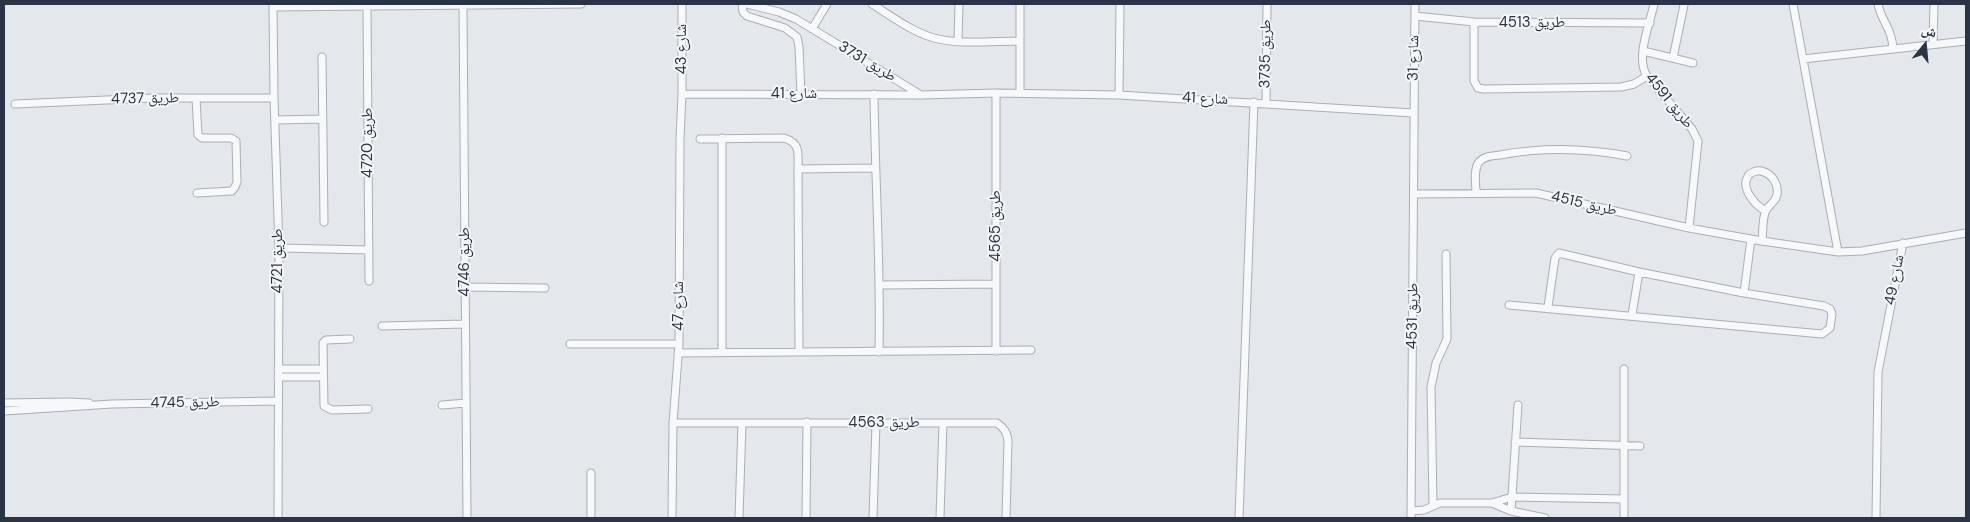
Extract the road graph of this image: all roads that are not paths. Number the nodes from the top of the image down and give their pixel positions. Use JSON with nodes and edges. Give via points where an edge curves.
{"nodes":[{"id":1,"x":581,"y":4,"type":"edge"},
{"id":2,"x":682,"y":4,"type":"edge"},
{"id":3,"x":742,"y":4,"type":"edge"},
{"id":4,"x":747,"y":4,"type":"edge"},
{"id":5,"x":827,"y":4,"type":"edge"},
{"id":6,"x":872,"y":4,"type":"edge"},
{"id":7,"x":959,"y":4,"type":"edge"},
{"id":8,"x":1020,"y":4,"type":"edge"},
{"id":9,"x":1120,"y":4,"type":"edge"},
{"id":10,"x":1267,"y":4,"type":"edge"},
{"id":11,"x":1415,"y":4,"type":"edge"},
{"id":12,"x":1654,"y":4,"type":"edge"},
{"id":13,"x":1684,"y":4,"type":"edge"},
{"id":14,"x":1793,"y":4,"type":"edge"},
{"id":15,"x":1878,"y":4,"type":"edge"},
{"id":16,"x":1934,"y":4,"type":"edge"},
{"id":17,"x":273,"y":5,"type":"edge"},
{"id":18,"x":479,"y":5,"type":"edge"},
{"id":19,"x":367,"y":6,"type":"junction"},
{"id":20,"x":463,"y":6,"type":"junction"},
{"id":21,"x":882,"y":6,"type":"edge"},
{"id":22,"x":1415,"y":16,"type":"junction"},
{"id":23,"x":1474,"y":22,"type":"junction"},
{"id":24,"x":1650,"y":23,"type":"junction"},
{"id":25,"x":812,"y":29,"type":"junction"},
{"id":26,"x":958,"y":41,"type":"junction"},
{"id":27,"x":1020,"y":41,"type":"junction"},
{"id":28,"x":1966,"y":41,"type":"edge"},
{"id":29,"x":1933,"y":44,"type":"junction"},
{"id":30,"x":1893,"y":49,"type":"junction"},
{"id":31,"x":1643,"y":51,"type":"junction"},
{"id":32,"x":322,"y":57,"type":"dead end"},
{"id":33,"x":1673,"y":58,"type":"junction"},
{"id":34,"x":1804,"y":59,"type":"junction"},
{"id":35,"x":1693,"y":63,"type":"dead end"},
{"id":36,"x":1647,"y":76,"type":"junction"},
{"id":37,"x":1020,"y":92,"type":"junction"},
{"id":38,"x":682,"y":94,"type":"junction"},
{"id":39,"x":801,"y":94,"type":"junction"},
{"id":40,"x":874,"y":94,"type":"junction"},
{"id":41,"x":1119,"y":94,"type":"junction"},
{"id":42,"x":921,"y":95,"type":"junction"},
{"id":43,"x":996,"y":97,"type":"junction"},
{"id":44,"x":196,"y":98,"type":"junction"},
{"id":45,"x":274,"y":98,"type":"junction"},
{"id":46,"x":1254,"y":102,"type":"junction"},
{"id":47,"x":1266,"y":103,"type":"junction"},
{"id":48,"x":15,"y":104,"type":"dead end"},
{"id":49,"x":1413,"y":113,"type":"junction"},
{"id":50,"x":322,"y":119,"type":"junction"},
{"id":51,"x":275,"y":120,"type":"junction"},
{"id":52,"x":722,"y":138,"type":"junction"},
{"id":53,"x":700,"y":139,"type":"dead end"},
{"id":54,"x":1627,"y":156,"type":"dead end"},
{"id":55,"x":875,"y":168,"type":"junction"},
{"id":56,"x":798,"y":169,"type":"junction"},
{"id":57,"x":197,"y":193,"type":"dead end"},
{"id":58,"x":1476,"y":193,"type":"junction"},
{"id":59,"x":1414,"y":194,"type":"junction"},
{"id":60,"x":1766,"y":211,"type":"junction"},
{"id":61,"x":324,"y":222,"type":"dead end"},
{"id":62,"x":1689,"y":228,"type":"junction"},
{"id":63,"x":1966,"y":233,"type":"edge"},
{"id":64,"x":1751,"y":239,"type":"junction"},
{"id":65,"x":1762,"y":241,"type":"junction"},
{"id":66,"x":1902,"y":242,"type":"junction"},
{"id":67,"x":279,"y":248,"type":"junction"},
{"id":68,"x":369,"y":250,"type":"junction"},
{"id":69,"x":1838,"y":252,"type":"junction"},
{"id":70,"x":1446,"y":254,"type":"dead end"},
{"id":71,"x":1639,"y":272,"type":"junction"},
{"id":72,"x":369,"y":281,"type":"dead end"},
{"id":73,"x":996,"y":284,"type":"junction"},
{"id":74,"x":881,"y":285,"type":"junction"},
{"id":75,"x":465,"y":287,"type":"junction"},
{"id":76,"x":545,"y":288,"type":"dead end"},
{"id":77,"x":1744,"y":293,"type":"junction"},
{"id":78,"x":1509,"y":305,"type":"dead end"},
{"id":79,"x":1548,"y":308,"type":"junction"},
{"id":80,"x":1632,"y":315,"type":"junction"},
{"id":81,"x":465,"y":324,"type":"junction"},
{"id":82,"x":382,"y":326,"type":"dead end"},
{"id":83,"x":350,"y":339,"type":"dead end"},
{"id":84,"x":570,"y":344,"type":"dead end"},
{"id":85,"x":679,"y":344,"type":"junction"},
{"id":86,"x":996,"y":350,"type":"junction"},
{"id":87,"x":1031,"y":350,"type":"dead end"},
{"id":88,"x":722,"y":352,"type":"junction"},
{"id":89,"x":799,"y":352,"type":"junction"},
{"id":90,"x":879,"y":352,"type":"junction"},
{"id":91,"x":678,"y":353,"type":"junction"},
{"id":92,"x":1624,"y":369,"type":"dead end"},
{"id":93,"x":278,"y":373,"type":"junction"},
{"id":94,"x":323,"y":373,"type":"junction"},
{"id":95,"x":277,"y":401,"type":"junction"},
{"id":96,"x":466,"y":402,"type":"junction"},
{"id":97,"x":4,"y":403,"type":"edge"},
{"id":98,"x":94,"y":404,"type":"junction"},
{"id":99,"x":442,"y":405,"type":"dead end"},
{"id":100,"x":1518,"y":405,"type":"dead end"},
{"id":101,"x":368,"y":410,"type":"dead end"},
{"id":102,"x":4,"y":411,"type":"edge"},
{"id":103,"x":807,"y":422,"type":"junction"},
{"id":104,"x":673,"y":423,"type":"junction"},
{"id":105,"x":742,"y":423,"type":"junction"},
{"id":106,"x":876,"y":423,"type":"junction"},
{"id":107,"x":943,"y":423,"type":"junction"},
{"id":108,"x":1516,"y":442,"type":"junction"},
{"id":109,"x":1623,"y":445,"type":"junction"},
{"id":110,"x":1640,"y":446,"type":"dead end"},
{"id":111,"x":591,"y":473,"type":"dead end"},
{"id":112,"x":1512,"y":497,"type":"junction"},
{"id":113,"x":1624,"y":499,"type":"junction"},
{"id":114,"x":1492,"y":503,"type":"junction"},
{"id":115,"x":1433,"y":505,"type":"junction"},
{"id":116,"x":1511,"y":511,"type":"junction"},
{"id":117,"x":1411,"y":515,"type":"edge"},
{"id":118,"x":278,"y":518,"type":"edge"},
{"id":119,"x":467,"y":518,"type":"edge"},
{"id":120,"x":591,"y":518,"type":"edge"},
{"id":121,"x":672,"y":518,"type":"edge"},
{"id":122,"x":739,"y":518,"type":"edge"},
{"id":123,"x":806,"y":518,"type":"edge"},
{"id":124,"x":873,"y":518,"type":"edge"},
{"id":125,"x":940,"y":518,"type":"edge"},
{"id":126,"x":1006,"y":518,"type":"edge"},
{"id":127,"x":1239,"y":518,"type":"edge"},
{"id":128,"x":1546,"y":518,"type":"edge"},
{"id":129,"x":1624,"y":518,"type":"edge"},
{"id":130,"x":1876,"y":518,"type":"edge"}],
"edges":[{"from":1,"to":18,"type":"street"},
{"from":2,"to":38,"type":"street","name":"شارع 43"},
{"from":3,"to":39,"type":"street","via":[[743,12],[748,16],[785,28],[797,37]]},
{"from":4,"to":25,"type":"street","name":"طريق 3731","via":[[779,12]]},
{"from":5,"to":25,"type":"street"},
{"from":6,"to":21,"type":"street"},
{"from":7,"to":26,"type":"street"},
{"from":8,"to":27,"type":"street"},
{"from":9,"to":41,"type":"street"},
{"from":10,"to":47,"type":"street","name":"طريق 3735"},
{"from":11,"to":22,"type":"street","name":"شارع 31"},
{"from":12,"to":24,"type":"street","name":"طريق 4591"},
{"from":13,"to":33,"type":"street"},
{"from":14,"to":34,"type":"street"},
{"from":15,"to":30,"type":"street","via":[[1890,29]]},
{"from":16,"to":29,"type":"street"},
{"from":17,"to":19,"type":"street"},
{"from":17,"to":45,"type":"street","name":"طريق 4721"},
{"from":18,"to":20,"type":"street"},
{"from":19,"to":20,"type":"street"},
{"from":19,"to":68,"type":"street","name":"طريق 4720"},
{"from":20,"to":75,"type":"street","name":"طريق 4746"},
{"from":21,"to":26,"type":"street","via":[[924,35]]},
{"from":22,"to":23,"type":"street","name":"طريق 4513"},
{"from":22,"to":49,"type":"street","name":"شارع 31"},
{"from":23,"to":24,"type":"street","name":"طريق 4513"},
{"from":23,"to":36,"type":"street","via":[[1474,81],[1478,88],[1620,87],[1634,84]]},
{"from":24,"to":31,"type":"street","name":"طريق 4591"},
{"from":25,"to":42,"type":"street","name":"طريق 3731"},
{"from":26,"to":27,"type":"street"},
{"from":27,"to":37,"type":"street"},
{"from":28,"to":29,"type":"street"},
{"from":29,"to":30,"type":"street"},
{"from":30,"to":34,"type":"street"},
{"from":31,"to":33,"type":"street"},
{"from":31,"to":36,"type":"street","name":"طريق 4591","via":[[1642,62]]},
{"from":32,"to":50,"type":"street"},
{"from":33,"to":35,"type":"street"},
{"from":34,"to":69,"type":"street"},
{"from":36,"to":62,"type":"street","name":"طريق 4591","via":[[1692,129],[1698,141]]},
{"from":37,"to":41,"type":"street","name":"شارع 41"},
{"from":37,"to":43,"type":"street","name":"شارع 41"},
{"from":38,"to":39,"type":"street","name":"شارع 41"},
{"from":38,"to":85,"type":"street","name":"شارع 47"},
{"from":39,"to":40,"type":"street","name":"شارع 41"},
{"from":40,"to":42,"type":"street","name":"شارع 41"},
{"from":40,"to":55,"type":"street"},
{"from":41,"to":46,"type":"street","name":"شارع 41"},
{"from":42,"to":43,"type":"street","name":"شارع 41"},
{"from":43,"to":73,"type":"street","name":"طريق 4565"},
{"from":44,"to":45,"type":"street","name":"طريق 4737"},
{"from":44,"to":48,"type":"street","name":"طريق 4737"},
{"from":44,"to":57,"type":"street","via":[[198,135],[236,141],[237,182],[232,190]]},
{"from":45,"to":51,"type":"street","name":"طريق 4721"},
{"from":46,"to":47,"type":"street","name":"شارع 41"},
{"from":46,"to":127,"type":"street"},
{"from":47,"to":49,"type":"street","name":"شارع 41"},
{"from":49,"to":59,"type":"street","name":"طريق 4531"},
{"from":50,"to":51,"type":"street"},
{"from":50,"to":61,"type":"street"},
{"from":51,"to":67,"type":"street","name":"طريق 4721"},
{"from":52,"to":53,"type":"street"},
{"from":52,"to":56,"type":"street","via":[[792,140],[796,144]]},
{"from":52,"to":88,"type":"street"},
{"from":54,"to":58,"type":"street","via":[[1562,149],[1489,156],[1476,167]]},
{"from":55,"to":56,"type":"street"},
{"from":55,"to":74,"type":"street"},
{"from":56,"to":89,"type":"street"},
{"from":58,"to":59,"type":"street","name":"طريق 4515"},
{"from":58,"to":62,"type":"street","name":"طريق 4515","via":[[1544,195]]},
{"from":59,"to":117,"type":"street","name":"طريق 4531"},
{"from":60,"to":60,"type":"street","via":[[1777,196],[1776,181],[1762,171],[1753,171],[1746,182],[1748,191],[1753,201]]},
{"from":60,"to":65,"type":"street"},
{"from":62,"to":64,"type":"street","name":"طريق 4515"},
{"from":63,"to":66,"type":"street"},
{"from":64,"to":65,"type":"street","name":"طريق 4515"},
{"from":64,"to":77,"type":"street"},
{"from":65,"to":69,"type":"street","name":"طريق 4515"},
{"from":66,"to":69,"type":"street","name":"شارع 49","via":[[1862,251]]},
{"from":66,"to":130,"type":"street","name":"شارع 49","via":[[1878,372]]},
{"from":67,"to":68,"type":"street"},
{"from":67,"to":93,"type":"street","name":"طريق 4721"},
{"from":68,"to":72,"type":"street","name":"طريق 4720"},
{"from":70,"to":115,"type":"street","via":[[1447,339],[1431,381]]},
{"from":71,"to":77,"type":"street"},
{"from":71,"to":79,"type":"street","via":[[1559,253],[1555,258]]},
{"from":71,"to":80,"type":"street"},
{"from":73,"to":74,"type":"street"},
{"from":73,"to":86,"type":"street","name":"طريق 4565"},
{"from":74,"to":90,"type":"street"},
{"from":75,"to":76,"type":"street"},
{"from":75,"to":81,"type":"street","name":"طريق 4746"},
{"from":77,"to":80,"type":"street","via":[[1824,306],[1832,314],[1830,328],[1822,334]]},
{"from":78,"to":79,"type":"street"},
{"from":79,"to":80,"type":"street"},
{"from":81,"to":82,"type":"street"},
{"from":81,"to":96,"type":"street","name":"طريق 4746"},
{"from":83,"to":94,"type":"street","via":[[323,343]]},
{"from":84,"to":85,"type":"street"},
{"from":85,"to":91,"type":"street","name":"شارع 47"},
{"from":86,"to":87,"type":"street"},
{"from":86,"to":90,"type":"street"},
{"from":88,"to":89,"type":"street"},
{"from":88,"to":91,"type":"street"},
{"from":89,"to":90,"type":"street"},
{"from":91,"to":104,"type":"street","name":"شارع 47"},
{"from":92,"to":109,"type":"street"},
{"from":93,"to":94,"type":"street"},
{"from":93,"to":95,"type":"street","name":"طريق 4721"},
{"from":94,"to":101,"type":"street","via":[[326,408]]},
{"from":95,"to":98,"type":"street","name":"طريق 4745"},
{"from":95,"to":118,"type":"street","name":"طريق 4721"},
{"from":96,"to":99,"type":"street"},
{"from":96,"to":119,"type":"street","name":"طريق 4746"},
{"from":97,"to":98,"type":"street","name":"طريق 4745"},
{"from":98,"to":102,"type":"street","name":"طريق 4745"},
{"from":100,"to":108,"type":"street"},
{"from":103,"to":105,"type":"street","name":"طريق 4563"},
{"from":103,"to":106,"type":"street","name":"طريق 4563"},
{"from":103,"to":123,"type":"street"},
{"from":104,"to":105,"type":"street","name":"طريق 4563"},
{"from":104,"to":121,"type":"street","name":"شارع 47"},
{"from":105,"to":122,"type":"street"},
{"from":106,"to":107,"type":"street","name":"طريق 4563"},
{"from":106,"to":124,"type":"street"},
{"from":107,"to":125,"type":"street"},
{"from":107,"to":126,"type":"street","name":"طريق 4563","via":[[990,422],[1003,428],[1007,434]]},
{"from":108,"to":109,"type":"street"},
{"from":108,"to":112,"type":"street"},
{"from":109,"to":110,"type":"street"},
{"from":109,"to":113,"type":"street"},
{"from":111,"to":120,"type":"street"},
{"from":112,"to":113,"type":"street"},
{"from":112,"to":114,"type":"street"},
{"from":112,"to":116,"type":"street"},
{"from":113,"to":129,"type":"street"},
{"from":114,"to":115,"type":"street","via":[[1443,502]]},
{"from":114,"to":116,"type":"street"},
{"from":115,"to":117,"type":"street"},
{"from":116,"to":128,"type":"street"}]}
